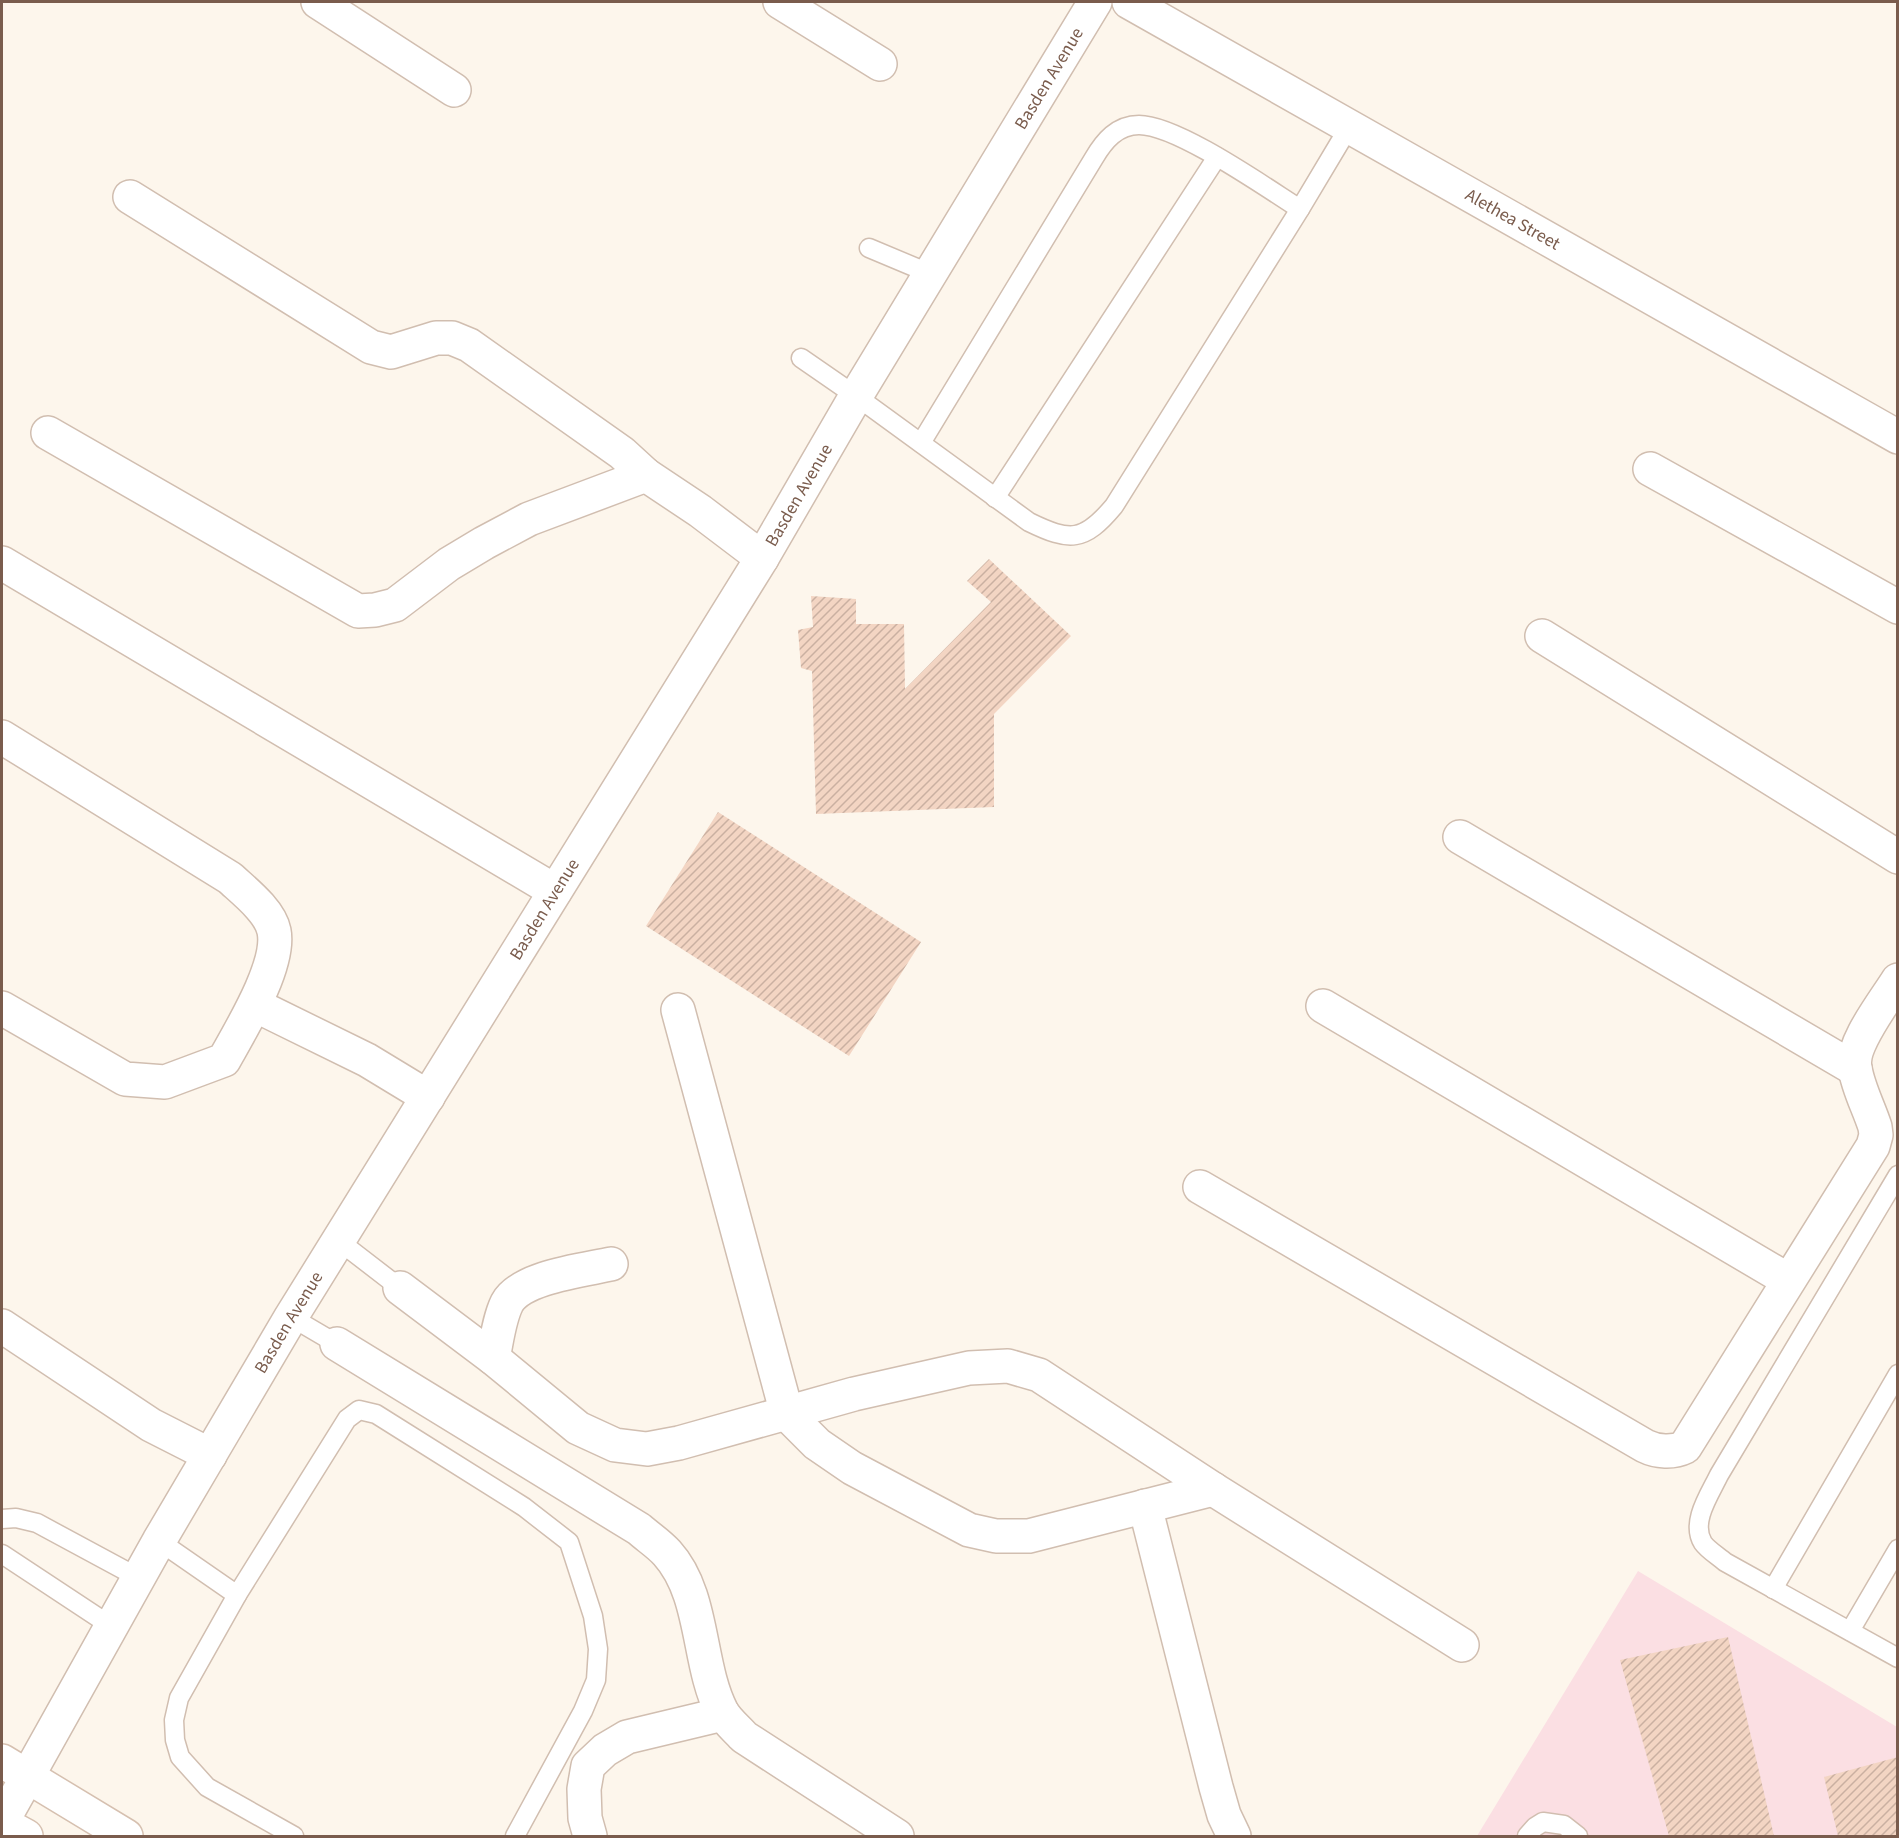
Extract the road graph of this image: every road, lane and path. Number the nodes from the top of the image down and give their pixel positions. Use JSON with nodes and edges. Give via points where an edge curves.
{"nodes":[{"id":1,"x":318,"y":2,"type":"edge"},
{"id":2,"x":780,"y":2,"type":"edge"},
{"id":3,"x":1095,"y":2,"type":"edge"},
{"id":4,"x":1129,"y":2,"type":"edge"},
{"id":5,"x":880,"y":64,"type":"dead end"},
{"id":6,"x":454,"y":90,"type":"dead end"},
{"id":7,"x":1349,"y":127,"type":"junction"},
{"id":8,"x":1217,"y":157,"type":"junction"},
{"id":9,"x":130,"y":197,"type":"dead end"},
{"id":10,"x":1300,"y":209,"type":"junction"},
{"id":11,"x":869,"y":248,"type":"dead end"},
{"id":12,"x":931,"y":274,"type":"junction"},
{"id":13,"x":801,"y":358,"type":"dead end"},
{"id":14,"x":856,"y":396,"type":"junction"},
{"id":15,"x":48,"y":433,"type":"dead end"},
{"id":16,"x":1898,"y":437,"type":"edge"},
{"id":17,"x":921,"y":443,"type":"junction"},
{"id":18,"x":1650,"y":469,"type":"dead end"},
{"id":19,"x":646,"y":475,"type":"junction"},
{"id":20,"x":995,"y":498,"type":"junction"},
{"id":21,"x":762,"y":558,"type":"junction"},
{"id":22,"x":2,"y":563,"type":"edge"},
{"id":23,"x":1898,"y":607,"type":"edge"},
{"id":24,"x":1542,"y":636,"type":"dead end"},
{"id":25,"x":2,"y":737,"type":"edge"},
{"id":26,"x":1460,"y":837,"type":"dead end"},
{"id":27,"x":1898,"y":856,"type":"edge"},
{"id":28,"x":555,"y":891,"type":"junction"},
{"id":29,"x":1898,"y":980,"type":"edge"},
{"id":30,"x":255,"y":1005,"type":"junction"},
{"id":31,"x":1323,"y":1006,"type":"dead end"},
{"id":32,"x":2,"y":1008,"type":"edge"},
{"id":33,"x":678,"y":1010,"type":"dead end"},
{"id":34,"x":1855,"y":1069,"type":"junction"},
{"id":35,"x":428,"y":1097,"type":"junction"},
{"id":36,"x":1898,"y":1175,"type":"edge"},
{"id":37,"x":1200,"y":1187,"type":"dead end"},
{"id":38,"x":339,"y":1241,"type":"junction"},
{"id":39,"x":611,"y":1264,"type":"dead end"},
{"id":40,"x":1788,"y":1280,"type":"junction"},
{"id":41,"x":400,"y":1288,"type":"joint"},
{"id":42,"x":291,"y":1317,"type":"junction"},
{"id":43,"x":2,"y":1326,"type":"edge"},
{"id":44,"x":337,"y":1344,"type":"joint"},
{"id":45,"x":493,"y":1358,"type":"junction"},
{"id":46,"x":1898,"y":1374,"type":"edge"},
{"id":47,"x":787,"y":1414,"type":"junction"},
{"id":48,"x":210,"y":1455,"type":"junction"},
{"id":49,"x":1213,"y":1489,"type":"junction"},
{"id":50,"x":1145,"y":1506,"type":"junction"},
{"id":51,"x":2,"y":1519,"type":"edge"},
{"id":52,"x":159,"y":1540,"type":"junction"},
{"id":53,"x":1898,"y":1549,"type":"edge"},
{"id":54,"x":2,"y":1554,"type":"edge"},
{"id":55,"x":139,"y":1578,"type":"junction"},
{"id":56,"x":1773,"y":1588,"type":"junction"},
{"id":57,"x":237,"y":1595,"type":"junction"},
{"id":58,"x":111,"y":1626,"type":"junction"},
{"id":59,"x":1850,"y":1631,"type":"junction"},
{"id":60,"x":1462,"y":1645,"type":"dead end"},
{"id":61,"x":1898,"y":1658,"type":"edge"},
{"id":62,"x":723,"y":1714,"type":"junction"},
{"id":63,"x":14,"y":1768,"type":"edge"},
{"id":64,"x":853,"y":1822,"type":"edge"},
{"id":65,"x":2,"y":1823,"type":"edge"},
{"id":66,"x":26,"y":1836,"type":"edge"},
{"id":67,"x":126,"y":1836,"type":"edge"},
{"id":68,"x":294,"y":1836,"type":"edge"},
{"id":69,"x":515,"y":1836,"type":"edge"},
{"id":70,"x":590,"y":1836,"type":"edge"},
{"id":71,"x":897,"y":1836,"type":"edge"},
{"id":72,"x":1234,"y":1836,"type":"edge"},
{"id":73,"x":1527,"y":1836,"type":"edge"},
{"id":74,"x":1578,"y":1836,"type":"edge"}],
"edges":[{"from":1,"to":6,"type":"street"},
{"from":2,"to":5,"type":"street"},
{"from":3,"to":12,"type":"street","name":"Basden Avenue"},
{"from":4,"to":7,"type":"street","name":"Alethea Street"},
{"from":7,"to":10,"type":"lane"},
{"from":7,"to":16,"type":"street","name":"Alethea Street"},
{"from":8,"to":10,"type":"lane"},
{"from":8,"to":17,"type":"lane","via":[[1159,128],[1139,125],[1112,134]]},
{"from":8,"to":20,"type":"lane"},
{"from":9,"to":19,"type":"street","via":[[371,347],[391,352],[436,338],[452,338],[469,345],[622,453]]},
{"from":10,"to":20,"type":"lane","via":[[1099,524],[1070,536],[1054,534]]},
{"from":11,"to":12,"type":"lane"},
{"from":12,"to":14,"type":"street","name":"Basden Avenue"},
{"from":13,"to":14,"type":"lane"},
{"from":14,"to":17,"type":"lane"},
{"from":14,"to":21,"type":"street","name":"Basden Avenue"},
{"from":15,"to":19,"type":"street","via":[[358,611],[395,605],[449,564],[529,519]]},
{"from":17,"to":20,"type":"lane"},
{"from":18,"to":23,"type":"street"},
{"from":19,"to":21,"type":"street"},
{"from":21,"to":28,"type":"street","name":"Basden Avenue"},
{"from":22,"to":28,"type":"street"},
{"from":24,"to":27,"type":"street"},
{"from":25,"to":30,"type":"street","via":[[230,878],[260,905],[274,931],[273,960]]},
{"from":26,"to":34,"type":"street"},
{"from":28,"to":35,"type":"street","name":"Basden Avenue"},
{"from":29,"to":34,"type":"street","via":[[1858,1044]]},
{"from":30,"to":32,"type":"street","via":[[224,1060],[165,1082],[125,1079]]},
{"from":30,"to":35,"type":"street","via":[[367,1060]]},
{"from":31,"to":40,"type":"street"},
{"from":33,"to":47,"type":"street"},
{"from":34,"to":40,"type":"street","via":[[1875,1127],[1873,1146]]},
{"from":35,"to":38,"type":"street","name":"Basden Avenue"},
{"from":36,"to":56,"type":"lane","via":[[1703,1508],[1698,1529],[1703,1543],[1725,1562]]},
{"from":37,"to":40,"type":"street","via":[[1651,1449],[1678,1451],[1685,1447]]},
{"from":38,"to":41,"type":"lane"},
{"from":38,"to":42,"type":"street","name":"Basden Avenue"},
{"from":39,"to":45,"type":"street","via":[[543,1279],[508,1300]]},
{"from":41,"to":45,"type":"street"},
{"from":42,"to":44,"type":"lane"},
{"from":42,"to":48,"type":"street","name":"Basden Avenue"},
{"from":43,"to":48,"type":"street","via":[[151,1425]]},
{"from":44,"to":62,"type":"street","via":[[639,1529],[668,1554],[684,1581]]},
{"from":45,"to":47,"type":"street","via":[[578,1428],[615,1444],[647,1449]]},
{"from":46,"to":56,"type":"lane"},
{"from":47,"to":49,"type":"street","via":[[969,1368],[1008,1366],[1039,1375]]},
{"from":47,"to":50,"type":"street","via":[[817,1444],[852,1468],[969,1530],[996,1536],[1029,1536]]},
{"from":48,"to":52,"type":"street","name":"Basden Avenue"},
{"from":49,"to":50,"type":"street"},
{"from":49,"to":60,"type":"street"},
{"from":50,"to":72,"type":"street","via":[[1216,1787]]},
{"from":51,"to":55,"type":"lane","via":[[37,1523]]},
{"from":52,"to":55,"type":"street","name":"Basden Avenue"},
{"from":52,"to":57,"type":"lane"},
{"from":53,"to":59,"type":"lane"},
{"from":54,"to":58,"type":"lane"},
{"from":55,"to":58,"type":"street","name":"Basden Avenue"},
{"from":56,"to":59,"type":"lane"},
{"from":57,"to":68,"type":"lane","via":[[179,1698],[175,1740],[180,1757],[207,1786]]},
{"from":57,"to":69,"type":"lane","via":[[347,1419],[359,1410],[386,1420],[524,1507],[569,1542],[593,1616],[598,1649],[596,1680],[584,1711]]},
{"from":58,"to":63,"type":"street","name":"Basden Avenue"},
{"from":59,"to":61,"type":"lane"},
{"from":62,"to":64,"type":"street","via":[[744,1737]]},
{"from":62,"to":70,"type":"street","via":[[627,1737],[604,1750],[588,1766],[584,1789]]},
{"from":63,"to":65,"type":"street","name":"Basden Avenue"},
{"from":63,"to":67,"type":"street"},
{"from":64,"to":71,"type":"street"},
{"from":65,"to":66,"type":"street"},
{"from":73,"to":74,"type":"lane","via":[[1543,1822],[1564,1825]]}]}
